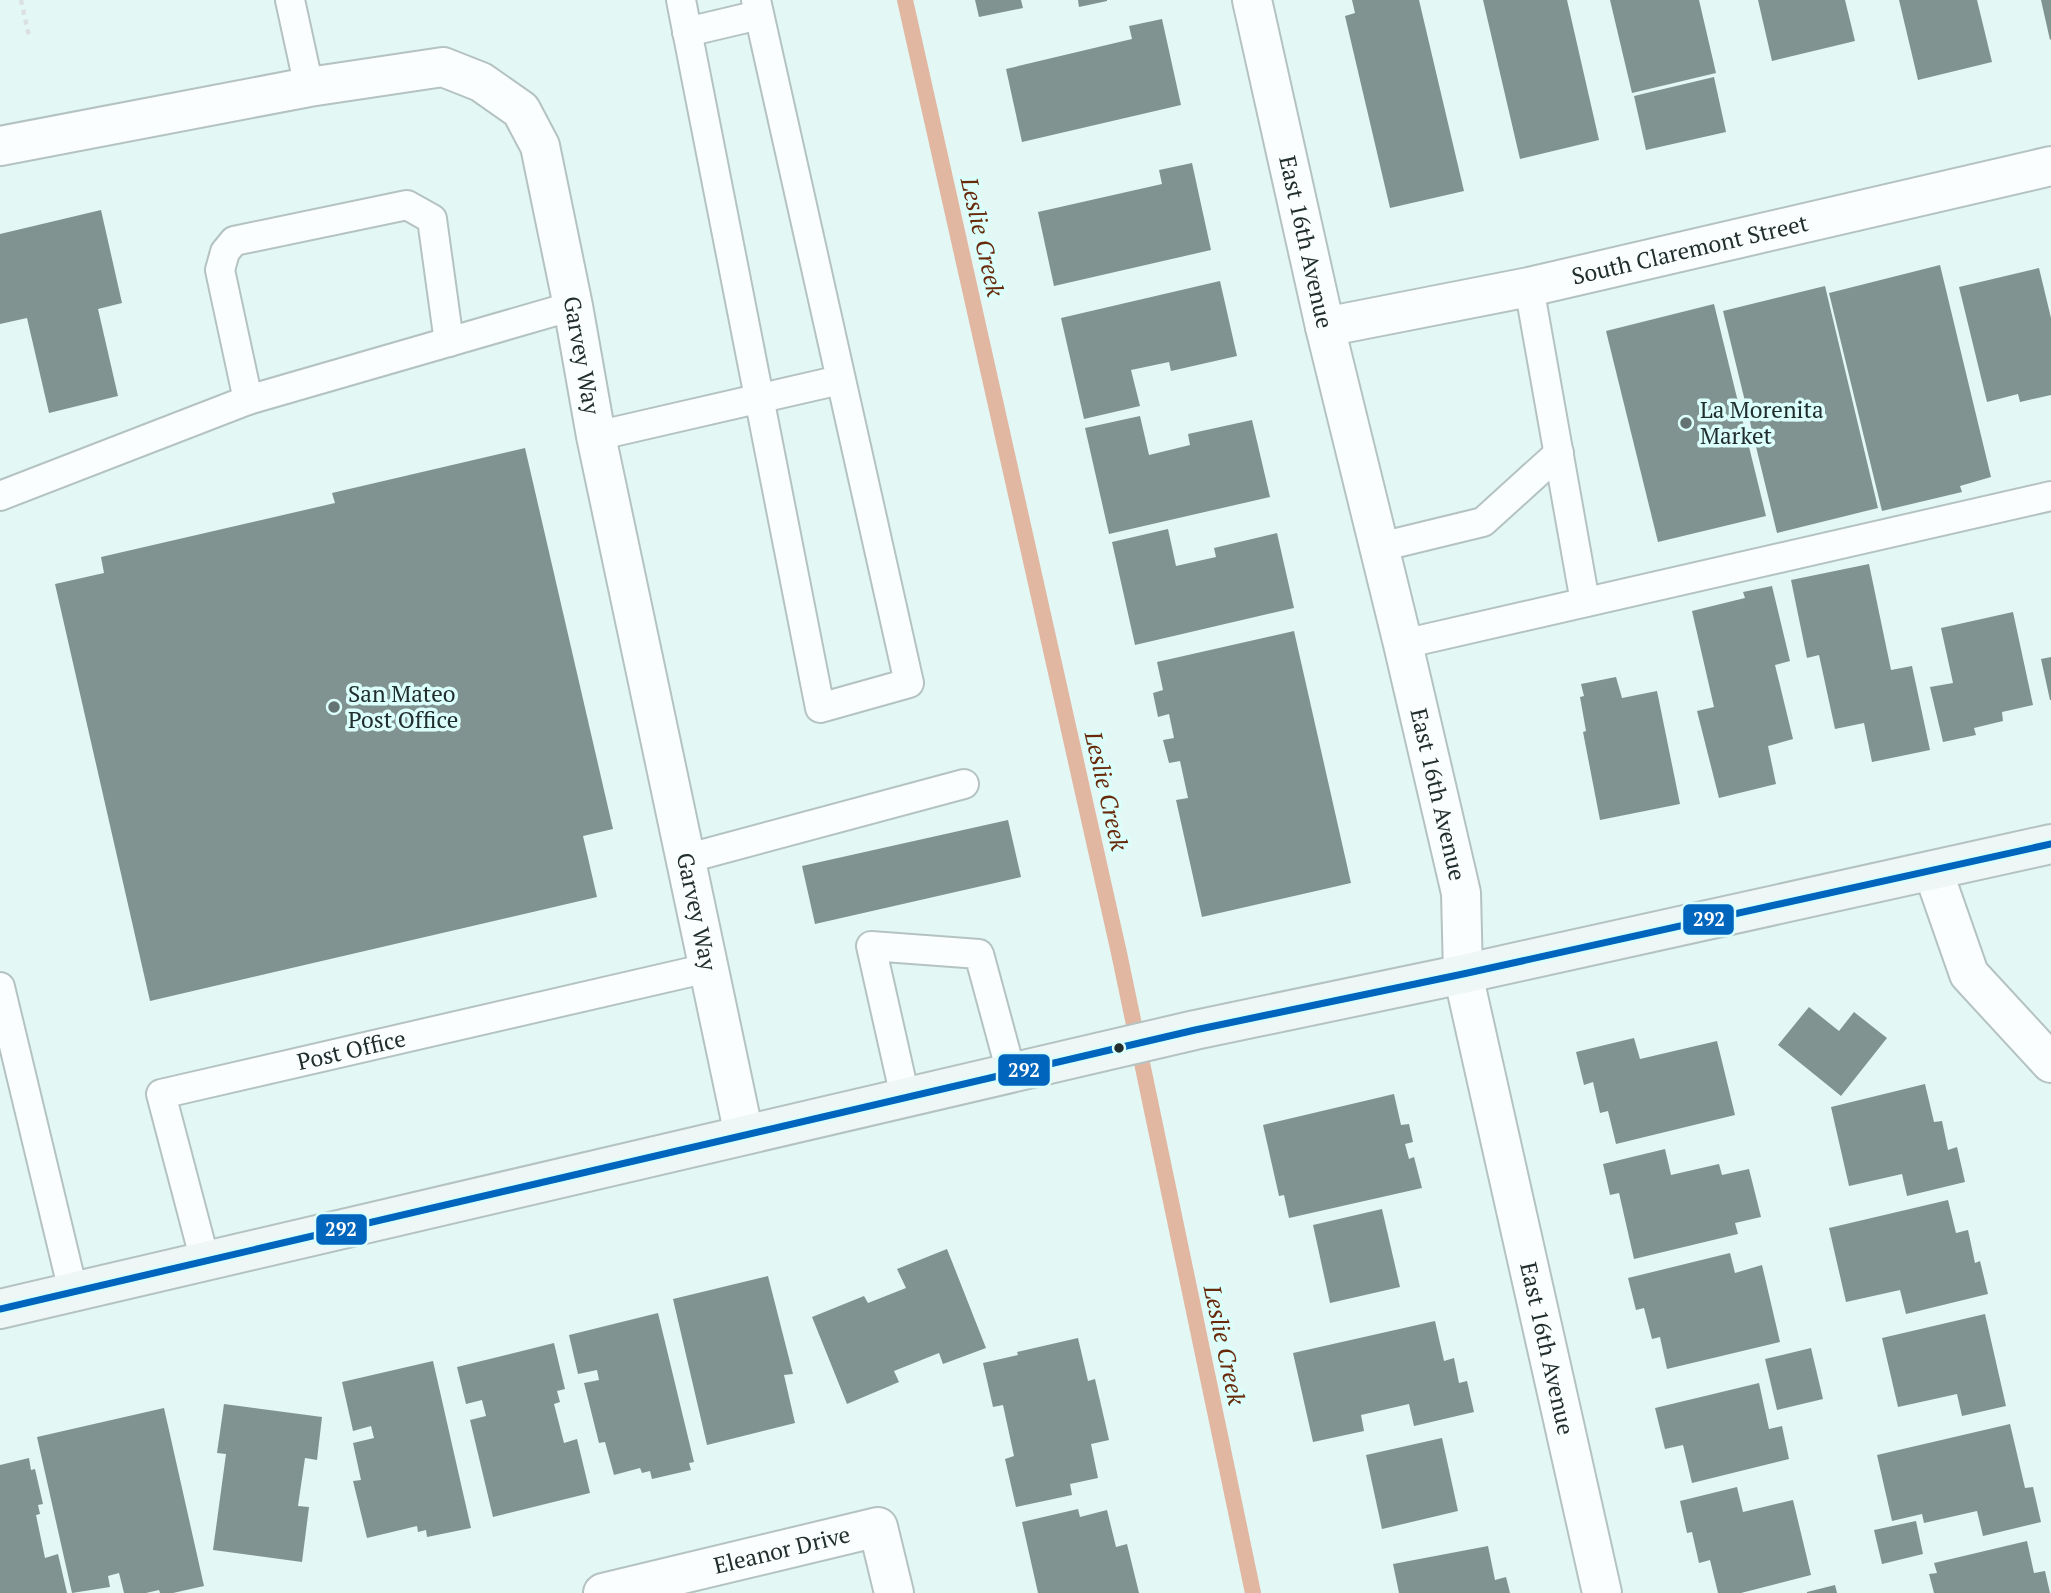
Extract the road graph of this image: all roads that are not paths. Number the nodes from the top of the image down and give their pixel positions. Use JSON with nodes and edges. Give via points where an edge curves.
{"nodes":[{"id":1,"x":290,"y":0,"type":"edge"},
{"id":2,"x":681,"y":0,"type":"edge"},
{"id":3,"x":1252,"y":0,"type":"edge"},
{"id":4,"x":757,"y":7,"type":"edge"},
{"id":5,"x":687,"y":32,"type":"junction"},
{"id":6,"x":309,"y":87,"type":"junction"},
{"id":7,"x":0,"y":146,"type":"edge"},
{"id":8,"x":2051,"y":166,"type":"edge"},
{"id":9,"x":1529,"y":288,"type":"junction"},
{"id":10,"x":573,"y":306,"type":"junction"},
{"id":11,"x":1325,"y":327,"type":"junction"},
{"id":12,"x":449,"y":342,"type":"junction"},
{"id":13,"x":840,"y":380,"type":"junction"},
{"id":14,"x":759,"y":399,"type":"junction"},
{"id":15,"x":247,"y":400,"type":"junction"},
{"id":16,"x":596,"y":436,"type":"junction"},
{"id":17,"x":1559,"y":453,"type":"junction"},
{"id":18,"x":0,"y":496,"type":"edge"},
{"id":19,"x":2051,"y":496,"type":"edge"},
{"id":20,"x":1380,"y":547,"type":"junction"},
{"id":21,"x":1585,"y":602,"type":"junction"},
{"id":22,"x":1403,"y":644,"type":"junction"},
{"id":23,"x":964,"y":784,"type":"dead end"},
{"id":24,"x":2051,"y":844,"type":"edge"},
{"id":25,"x":685,"y":859,"type":"junction"},
{"id":26,"x":1933,"y":871,"type":"junction"},
{"id":27,"x":708,"y":968,"type":"junction"},
{"id":28,"x":1463,"y":974,"type":"junction"},
{"id":29,"x":0,"y":988,"type":"edge"},
{"id":30,"x":2051,"y":1063,"type":"edge"},
{"id":31,"x":1011,"y":1072,"type":"junction"},
{"id":32,"x":905,"y":1097,"type":"junction"},
{"id":33,"x":744,"y":1135,"type":"junction"},
{"id":34,"x":205,"y":1261,"type":"junction"},
{"id":35,"x":73,"y":1292,"type":"junction"},
{"id":36,"x":0,"y":1309,"type":"edge"},
{"id":37,"x":603,"y":1593,"type":"edge"},
{"id":38,"x":894,"y":1593,"type":"edge"},
{"id":39,"x":1602,"y":1593,"type":"edge"}],
"edges":[{"from":1,"to":6,"type":"lane"},
{"from":2,"to":5,"type":"lane"},
{"from":3,"to":11,"type":"street","name":"East 16th Avenue"},
{"from":4,"to":5,"type":"lane"},
{"from":4,"to":13,"type":"lane"},
{"from":5,"to":14,"type":"lane"},
{"from":6,"to":7,"type":"street","name":"Garvey Way"},
{"from":6,"to":10,"type":"street","name":"Garvey Way","via":[[443,67],[481,82],[520,110],[540,146]]},
{"from":8,"to":9,"type":"street","name":"South Claremont Street"},
{"from":9,"to":11,"type":"street","name":"South Claremont Street"},
{"from":9,"to":17,"type":"lane"},
{"from":10,"to":12,"type":"lane"},
{"from":10,"to":16,"type":"street","name":"Garvey Way"},
{"from":11,"to":20,"type":"street","name":"East 16th Avenue"},
{"from":12,"to":15,"type":"lane"},
{"from":12,"to":15,"type":"lane","via":[[432,219],[417,209],[407,205],[233,241],[220,270]]},
{"from":13,"to":14,"type":"lane"},
{"from":13,"to":14,"type":"lane","via":[[909,683],[820,708]]},
{"from":14,"to":16,"type":"lane"},
{"from":15,"to":18,"type":"lane"},
{"from":16,"to":25,"type":"street","name":"Garvey Way"},
{"from":17,"to":20,"type":"lane","via":[[1483,522]]},
{"from":17,"to":21,"type":"lane"},
{"from":19,"to":21,"type":"lane"},
{"from":20,"to":22,"type":"street","name":"East 16th Avenue"},
{"from":21,"to":22,"type":"lane"},
{"from":22,"to":28,"type":"street","name":"East 16th Avenue","via":[[1461,893]]},
{"from":23,"to":25,"type":"lane"},
{"from":24,"to":26,"type":"main road"},
{"from":25,"to":27,"type":"street","name":"Garvey Way"},
{"from":26,"to":28,"type":"main road"},
{"from":26,"to":30,"type":"street","via":[[1969,974]]},
{"from":27,"to":33,"type":"street","name":"Garvey Way"},
{"from":27,"to":34,"type":"lane","name":"Post Office","via":[[161,1094]]},
{"from":28,"to":31,"type":"main road"},
{"from":28,"to":39,"type":"street","name":"East 16th Avenue"},
{"from":29,"to":35,"type":"lane"},
{"from":31,"to":32,"type":"main road"},
{"from":31,"to":32,"type":"lane","via":[[979,954],[871,946]]},
{"from":32,"to":33,"type":"main road"},
{"from":33,"to":34,"type":"main road"},
{"from":34,"to":35,"type":"main road"},
{"from":35,"to":36,"type":"main road"},
{"from":37,"to":38,"type":"street","name":"Eleanor Drive","via":[[878,1527]]}]}
